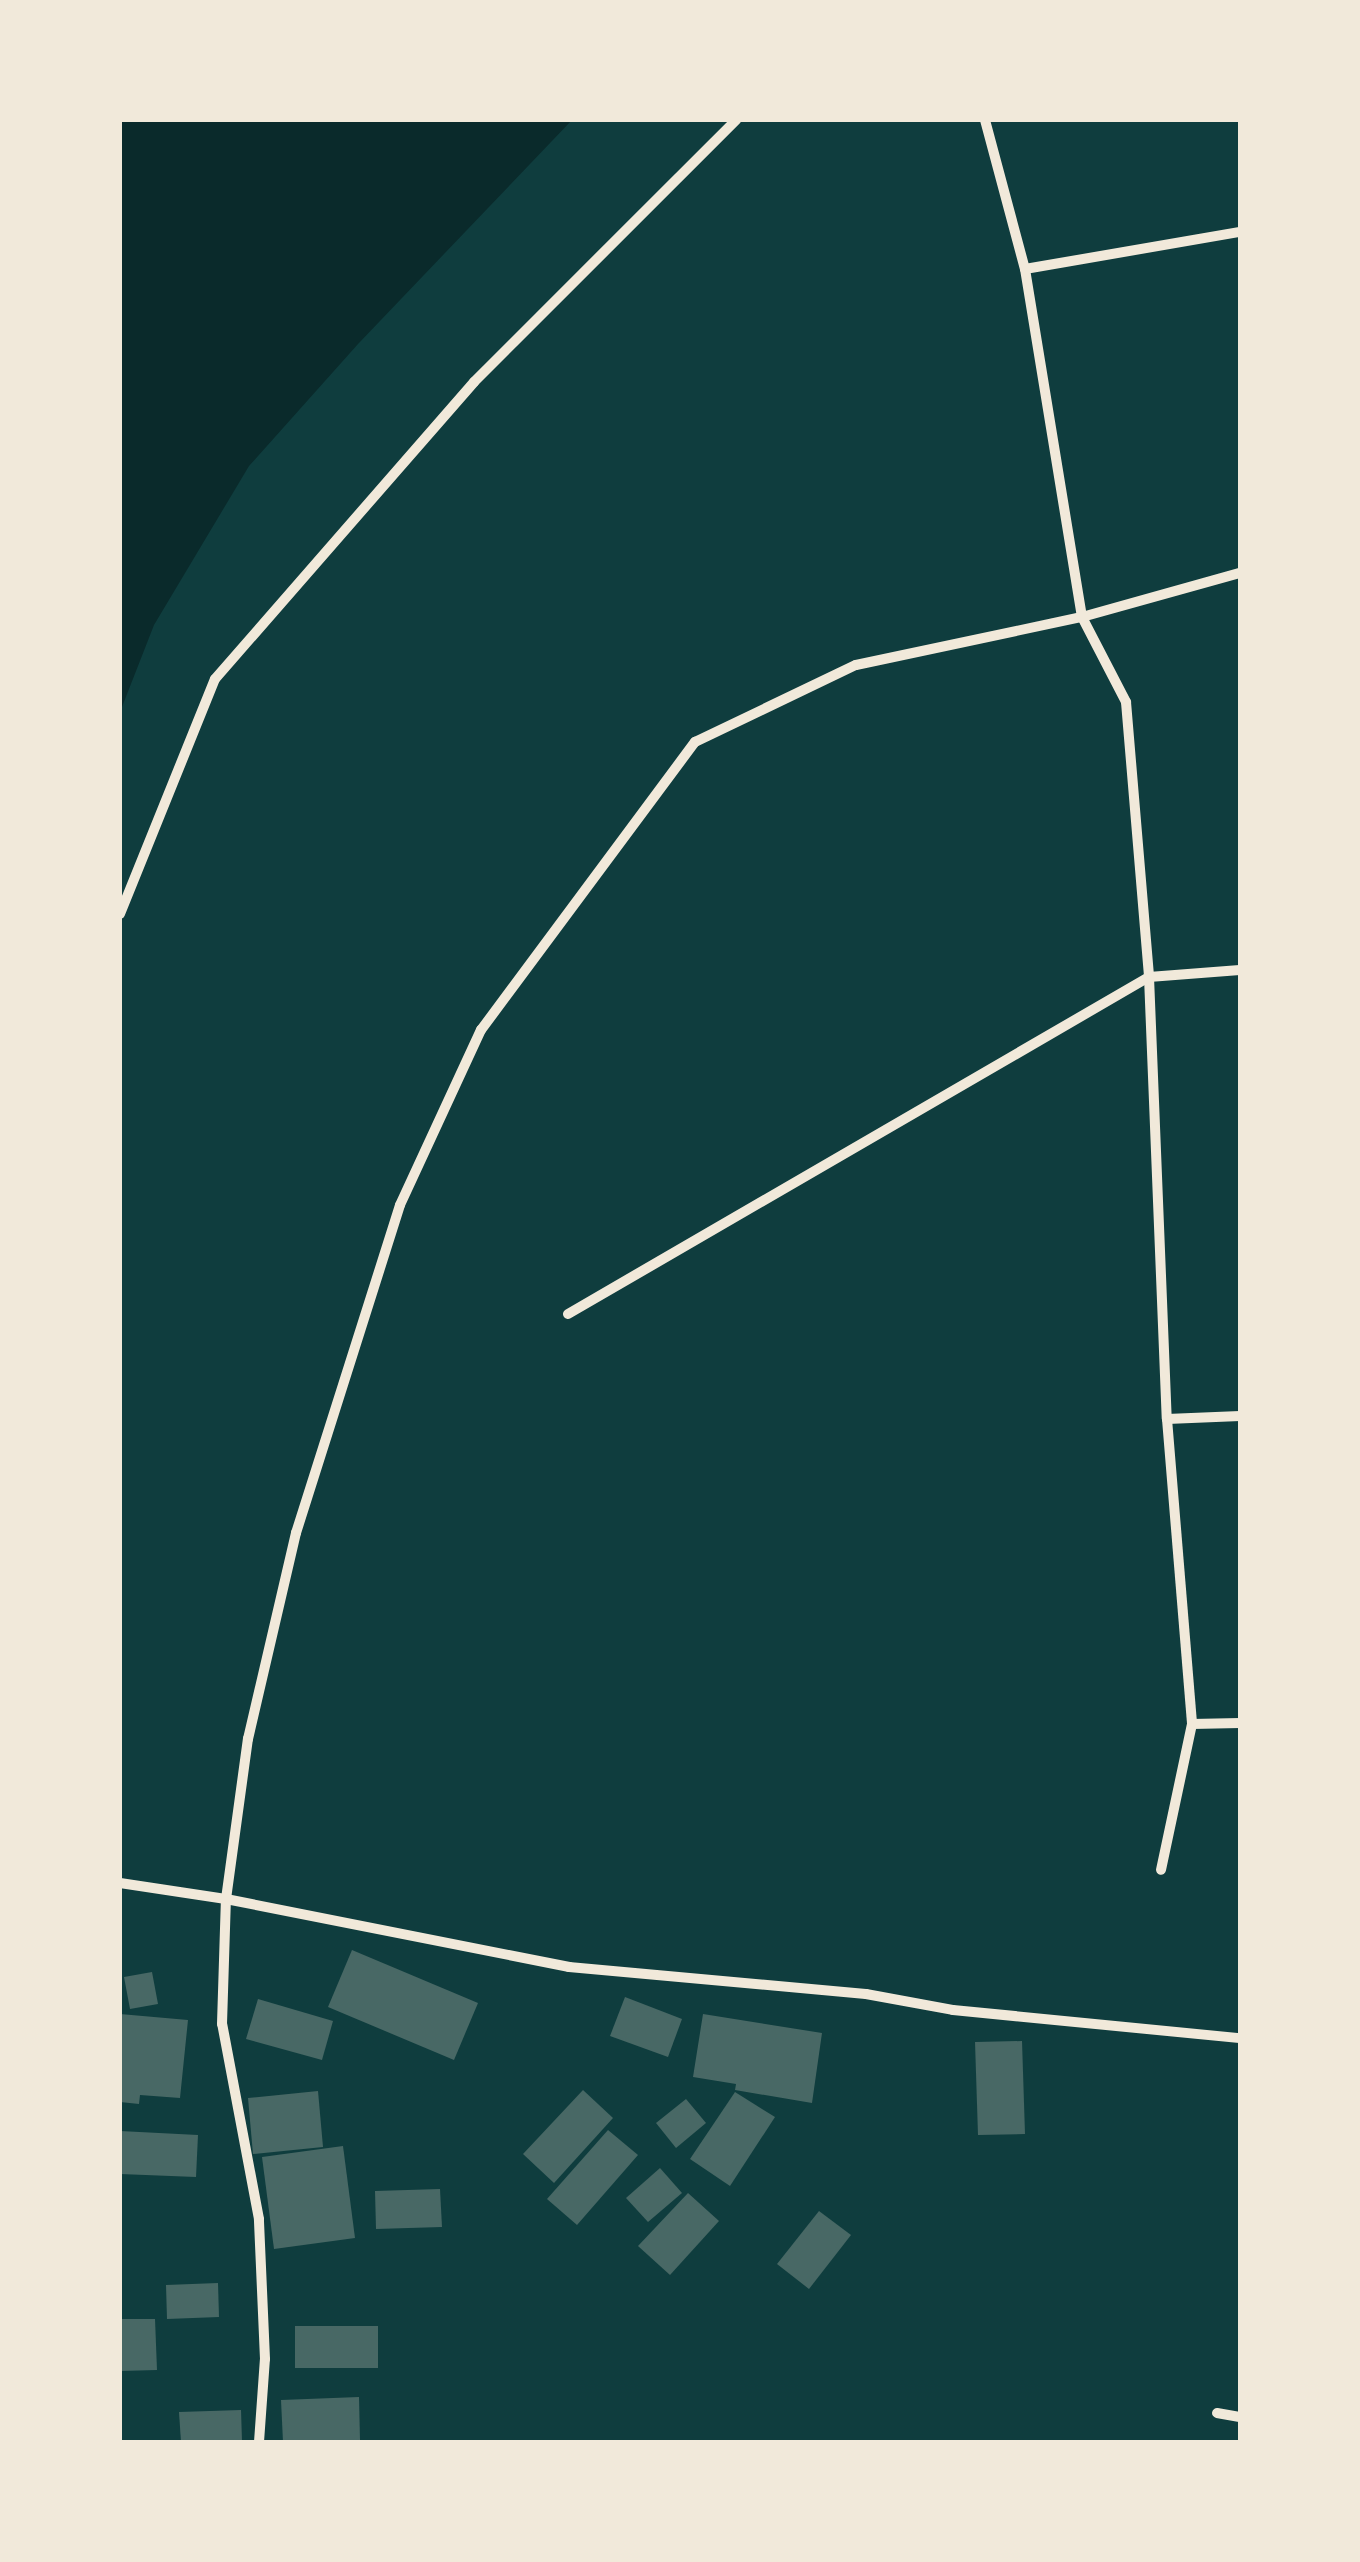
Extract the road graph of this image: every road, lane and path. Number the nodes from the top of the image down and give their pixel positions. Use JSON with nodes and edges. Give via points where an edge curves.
{"nodes":[{"id":1,"x":736,"y":120,"type":"edge"},
{"id":2,"x":986,"y":120,"type":"edge"},
{"id":3,"x":1240,"y":232,"type":"edge"},
{"id":4,"x":1026,"y":269,"type":"junction"},
{"id":5,"x":1240,"y":573,"type":"edge"},
{"id":6,"x":1082,"y":617,"type":"junction"},
{"id":7,"x":120,"y":914,"type":"edge"},
{"id":8,"x":1240,"y":970,"type":"edge"},
{"id":9,"x":1149,"y":977,"type":"junction"},
{"id":10,"x":568,"y":1314,"type":"dead end"},
{"id":11,"x":1240,"y":1416,"type":"edge"},
{"id":12,"x":1167,"y":1419,"type":"junction"},
{"id":13,"x":1240,"y":1723,"type":"edge"},
{"id":14,"x":1192,"y":1724,"type":"junction"},
{"id":15,"x":1162,"y":1870,"type":"dead end"},
{"id":16,"x":120,"y":1883,"type":"edge"},
{"id":17,"x":226,"y":1898,"type":"junction"},
{"id":18,"x":1240,"y":2038,"type":"edge"},
{"id":19,"x":1217,"y":2413,"type":"dead end"},
{"id":20,"x":1240,"y":2417,"type":"edge"},
{"id":21,"x":259,"y":2442,"type":"edge"}],
"edges":[{"from":1,"to":7,"type":"street","via":[[474,382],[215,680]]},
{"from":2,"to":4,"type":"street"},
{"from":3,"to":4,"type":"street"},
{"from":4,"to":6,"type":"street"},
{"from":5,"to":6,"type":"street"},
{"from":6,"to":9,"type":"street","via":[[1126,702]]},
{"from":6,"to":17,"type":"street","via":[[856,664],[695,742],[481,1030],[400,1205],[296,1533],[248,1739]]},
{"from":8,"to":9,"type":"street"},
{"from":9,"to":10,"type":"street"},
{"from":9,"to":12,"type":"street"},
{"from":11,"to":12,"type":"street"},
{"from":12,"to":14,"type":"street"},
{"from":13,"to":14,"type":"street"},
{"from":14,"to":15,"type":"street"},
{"from":16,"to":17,"type":"street"},
{"from":17,"to":18,"type":"street","via":[[569,1967]]},
{"from":17,"to":21,"type":"street","via":[[222,2024],[259,2219],[265,2359]]},
{"from":19,"to":20,"type":"street"}]}
